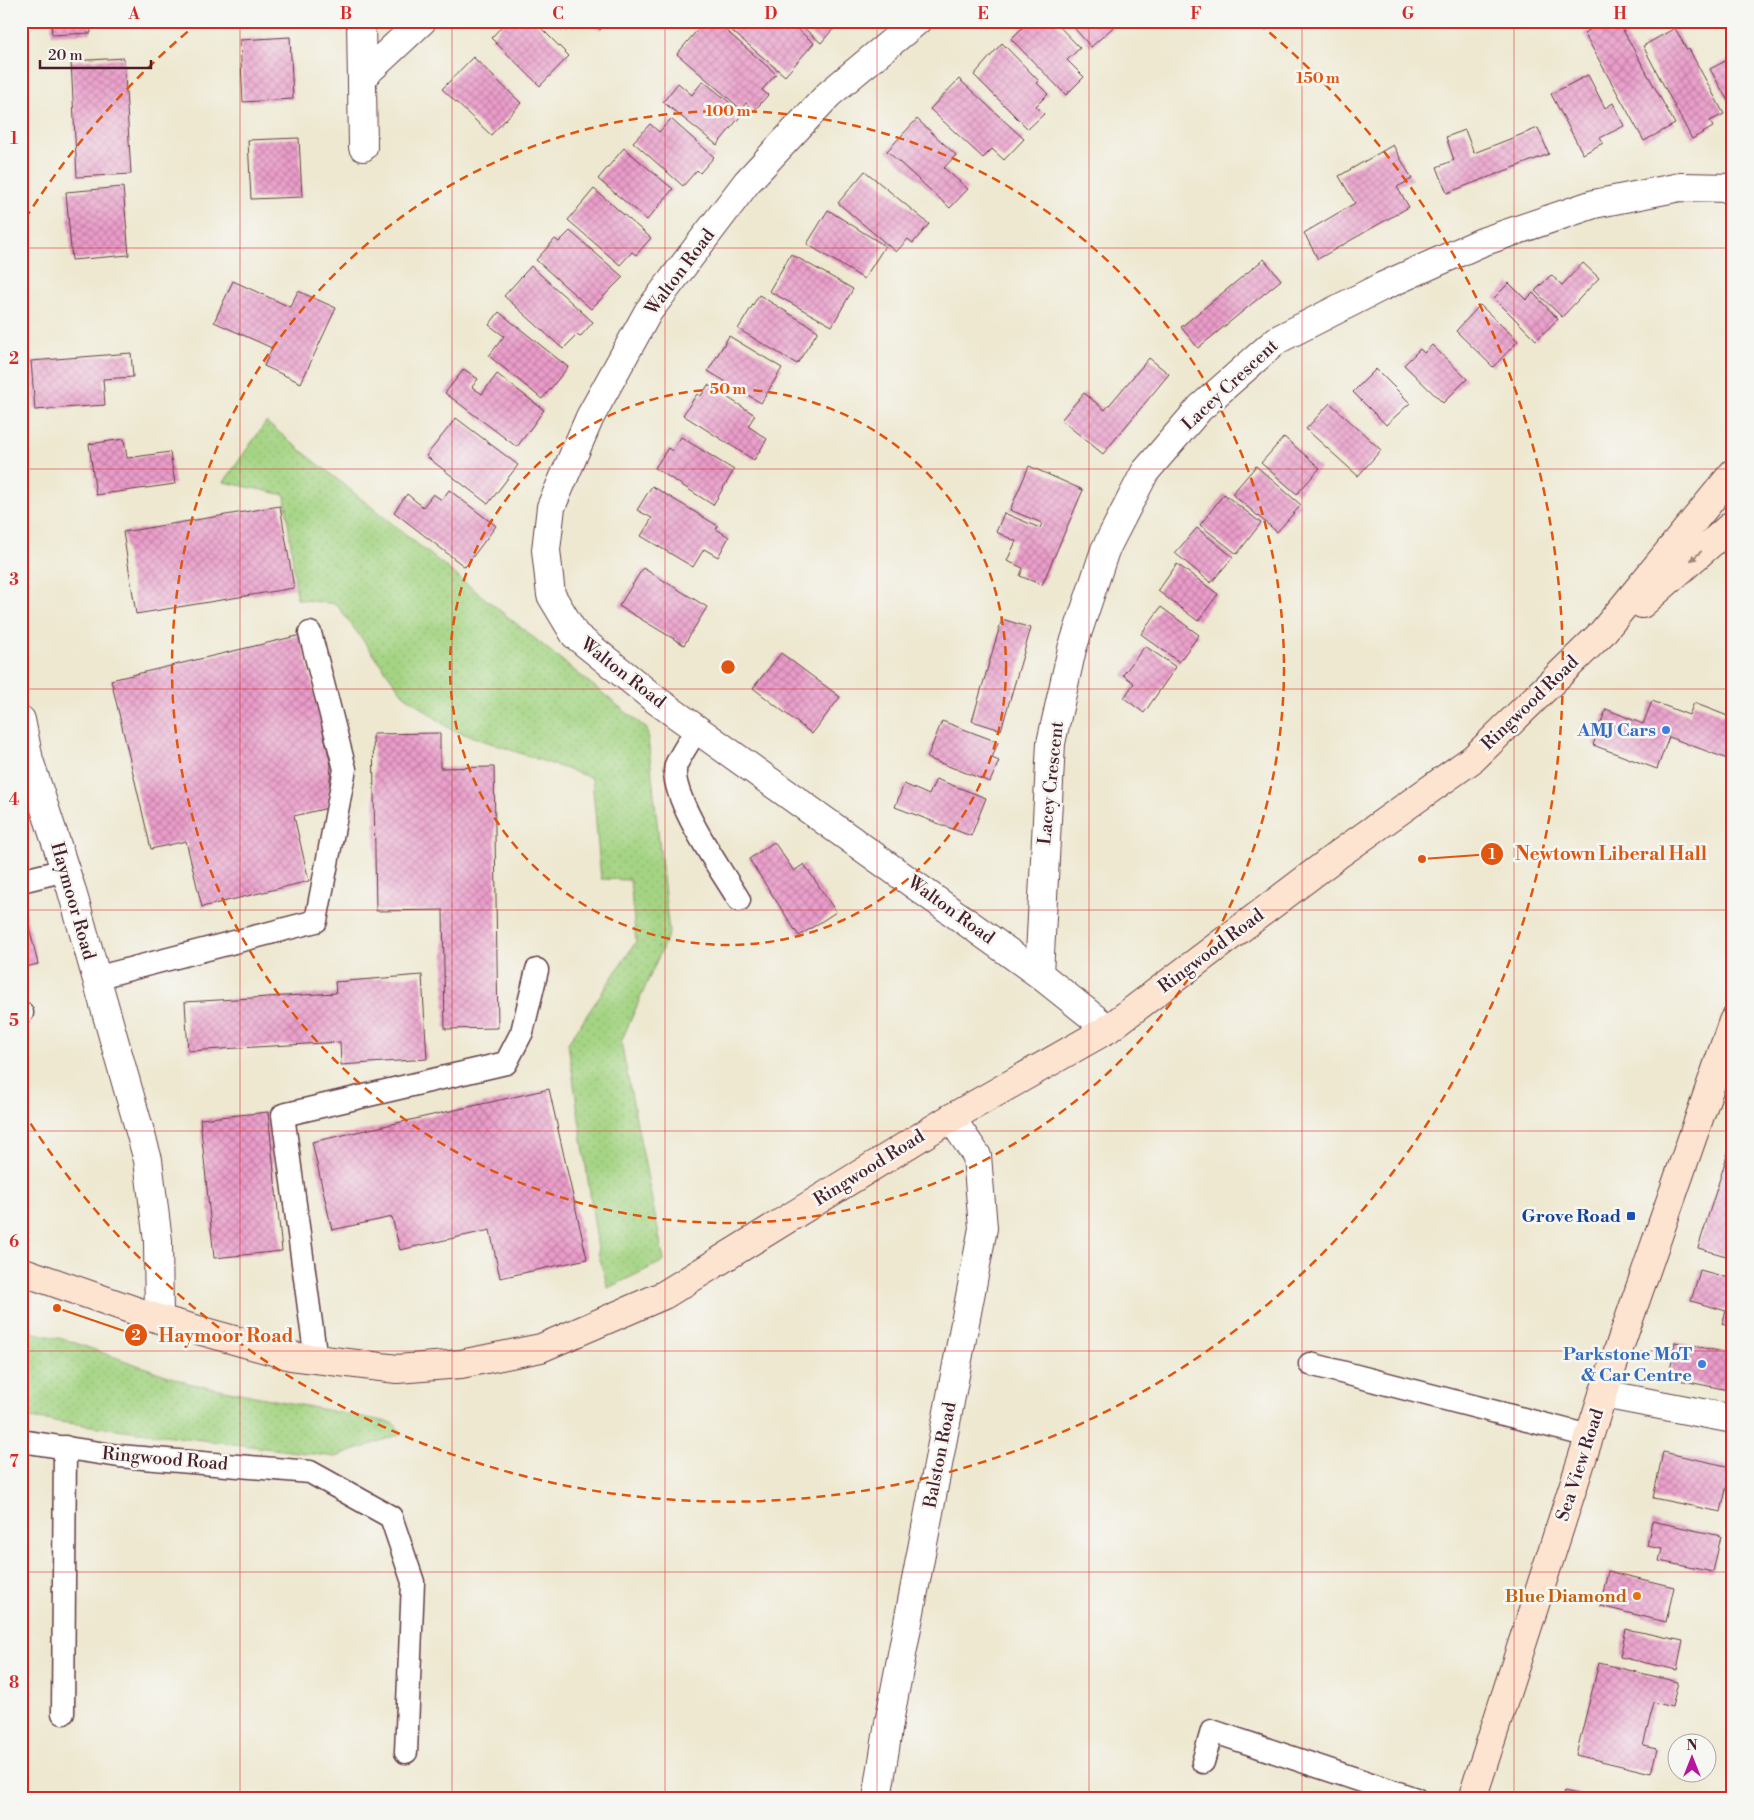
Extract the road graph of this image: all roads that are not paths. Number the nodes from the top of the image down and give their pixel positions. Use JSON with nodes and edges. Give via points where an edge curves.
{"nodes":[{"id":1,"x":360,"y":21,"type":"edge"},
{"id":2,"x":422,"y":21,"type":"edge"},
{"id":3,"x":916,"y":21,"type":"edge"},
{"id":4,"x":363,"y":76,"type":"junction"},
{"id":5,"x":363,"y":147,"type":"dead end"},
{"id":6,"x":1733,"y":188,"type":"edge"},
{"id":7,"x":1733,"y":472,"type":"edge"},
{"id":8,"x":1733,"y":489,"type":"edge"},
{"id":9,"x":1733,"y":524,"type":"edge"},
{"id":10,"x":1664,"y":556,"type":"junction"},
{"id":11,"x":310,"y":633,"type":"dead end"},
{"id":12,"x":1602,"y":633,"type":"junction"},
{"id":13,"x":21,"y":720,"type":"edge"},
{"id":14,"x":697,"y":728,"type":"junction"},
{"id":15,"x":25,"y":761,"type":"edge"},
{"id":16,"x":65,"y":870,"type":"junction"},
{"id":17,"x":21,"y":881,"type":"edge"},
{"id":18,"x":739,"y":900,"type":"dead end"},
{"id":19,"x":536,"y":970,"type":"dead end"},
{"id":20,"x":1039,"y":974,"type":"junction"},
{"id":21,"x":95,"y":978,"type":"junction"},
{"id":22,"x":1733,"y":1021,"type":"edge"},
{"id":23,"x":1108,"y":1029,"type":"junction"},
{"id":24,"x":951,"y":1118,"type":"junction"},
{"id":25,"x":21,"y":1271,"type":"edge"},
{"id":26,"x":158,"y":1319,"type":"junction"},
{"id":27,"x":316,"y":1360,"type":"junction"},
{"id":28,"x":1310,"y":1364,"type":"dead end"},
{"id":29,"x":1603,"y":1394,"type":"junction"},
{"id":30,"x":1733,"y":1419,"type":"edge"},
{"id":31,"x":1589,"y":1436,"type":"junction"},
{"id":32,"x":21,"y":1441,"type":"edge"},
{"id":33,"x":65,"y":1447,"type":"junction"},
{"id":34,"x":63,"y":1713,"type":"dead end"},
{"id":35,"x":406,"y":1752,"type":"dead end"},
{"id":36,"x":1203,"y":1762,"type":"dead end"},
{"id":37,"x":877,"y":1799,"type":"edge"},
{"id":38,"x":1416,"y":1799,"type":"edge"},
{"id":39,"x":1472,"y":1799,"type":"edge"}],
"edges":[{"from":1,"to":4,"type":"street"},
{"from":2,"to":4,"type":"street"},
{"from":3,"to":14,"type":"street","name":"Walton Road","via":[[829,94],[747,182],[648,312],[590,417],[551,507],[546,550],[551,595],[575,635],[656,700]]},
{"from":4,"to":5,"type":"street"},
{"from":6,"to":20,"type":"street","name":"Lacey Crescent","via":[[1680,187],[1594,204],[1482,242],[1381,287],[1276,340],[1200,408],[1145,472],[1105,550],[1072,650],[1051,743]]},
{"from":7,"to":10,"type":"main road","name":"Ringwood Road"},
{"from":8,"to":10,"type":"main road"},
{"from":9,"to":12,"type":"main road","name":"Ringwood Road","one_way":true,"via":[[1644,602]]},
{"from":10,"to":12,"type":"main road","name":"Ringwood Road"},
{"from":11,"to":21,"type":"lane","via":[[345,770],[316,921]]},
{"from":12,"to":23,"type":"main road","name":"Ringwood Road","via":[[1474,758],[1339,854]]},
{"from":13,"to":15,"type":"street","name":"Haymoor Road"},
{"from":14,"to":18,"type":"lane","via":[[676,766],[676,784],[688,815]]},
{"from":14,"to":20,"type":"street","name":"Walton Road"},
{"from":15,"to":16,"type":"street","name":"Haymoor Road"},
{"from":16,"to":17,"type":"lane"},
{"from":16,"to":21,"type":"street","name":"Haymoor Road"},
{"from":19,"to":27,"type":"lane","via":[[522,1032],[506,1063],[283,1115]]},
{"from":20,"to":23,"type":"street","name":"Walton Road"},
{"from":21,"to":26,"type":"street","name":"Haymoor Road","via":[[148,1160],[158,1241]]},
{"from":22,"to":29,"type":"main road","name":"Sea View Road"},
{"from":23,"to":24,"type":"main road","name":"Ringwood Road"},
{"from":24,"to":27,"type":"main road","name":"Ringwood Road","via":[[664,1295],[541,1348],[461,1364],[397,1369]]},
{"from":24,"to":37,"type":"street","name":"Balston Road","via":[[977,1156],[983,1228]]},
{"from":25,"to":26,"type":"main road","name":"Ringwood Road"},
{"from":26,"to":27,"type":"main road","name":"Ringwood Road"},
{"from":28,"to":31,"type":"lane"},
{"from":29,"to":30,"type":"street"},
{"from":29,"to":31,"type":"main road","name":"Sea View Road"},
{"from":31,"to":39,"type":"main road","name":"Sea View Road"},
{"from":32,"to":33,"type":"lane","name":"Ringwood Road"},
{"from":33,"to":34,"type":"lane"},
{"from":33,"to":35,"type":"lane","name":"Ringwood Road","via":[[119,1456],[310,1472],[391,1517],[412,1582]]},
{"from":36,"to":38,"type":"lane","via":[[1212,1731]]}]}
